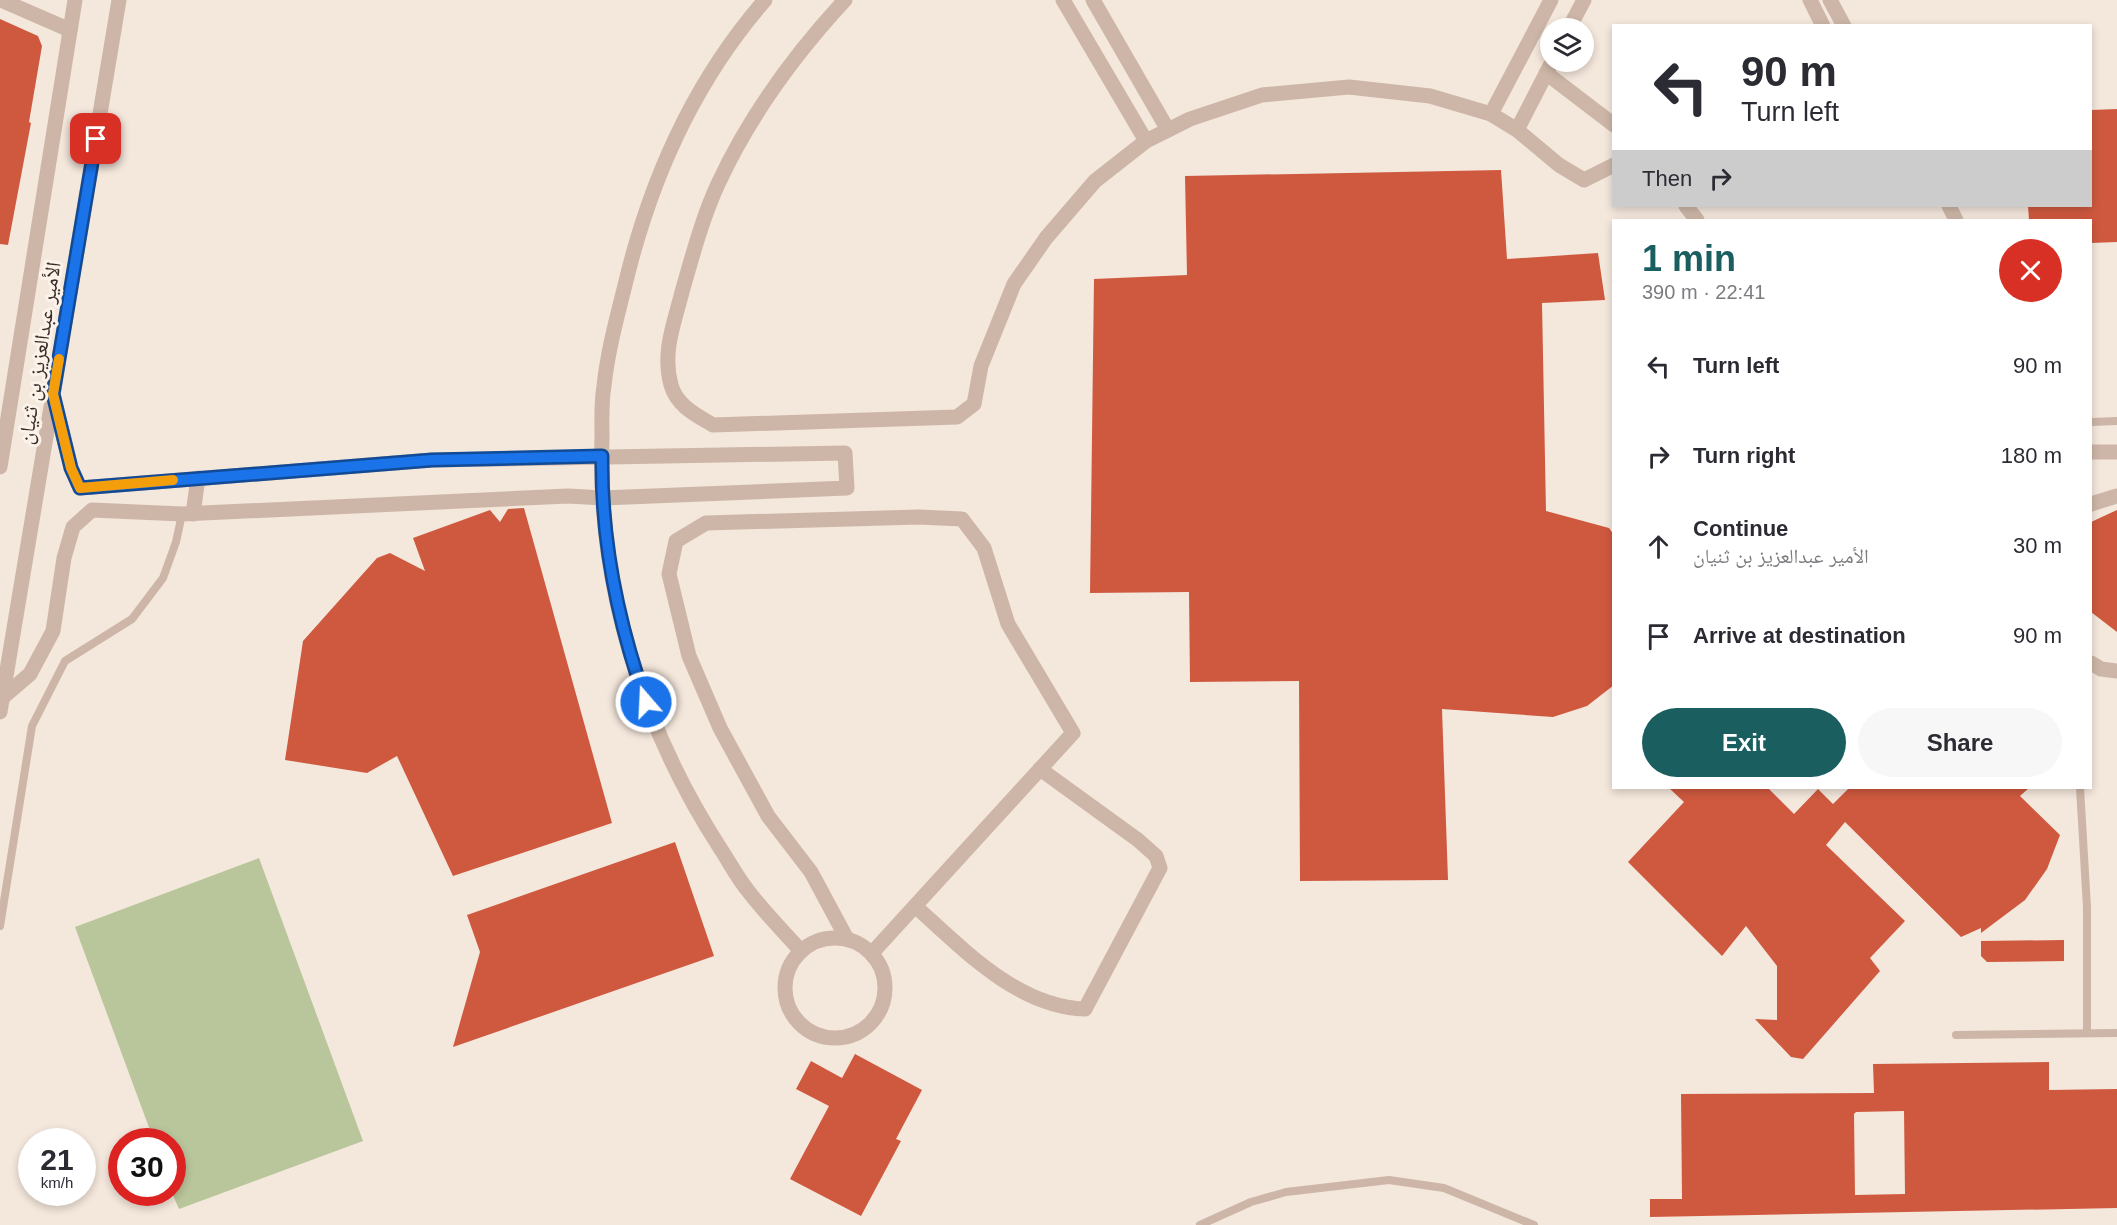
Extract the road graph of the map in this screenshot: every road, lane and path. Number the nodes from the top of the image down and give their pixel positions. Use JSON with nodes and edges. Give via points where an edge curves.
{"nodes":[{"id":1,"x":1,"y":0,"type":"edge"},
{"id":2,"x":75,"y":0,"type":"edge"},
{"id":3,"x":119,"y":0,"type":"edge"},
{"id":4,"x":765,"y":0,"type":"edge"},
{"id":5,"x":845,"y":0,"type":"edge"},
{"id":6,"x":1064,"y":0,"type":"edge"},
{"id":7,"x":1093,"y":0,"type":"edge"},
{"id":8,"x":1551,"y":0,"type":"edge"},
{"id":9,"x":1584,"y":0,"type":"edge"},
{"id":10,"x":1810,"y":0,"type":"edge"},
{"id":11,"x":1830,"y":0,"type":"edge"},
{"id":12,"x":1574,"y":18,"type":"edge"},
{"id":13,"x":1822,"y":24,"type":"edge"},
{"id":14,"x":1843,"y":24,"type":"edge"},
{"id":15,"x":70,"y":30,"type":"junction"},
{"id":16,"x":1547,"y":72,"type":"edge"},
{"id":17,"x":1554,"y":72,"type":"edge"},
{"id":18,"x":1491,"y":114,"type":"junction"},
{"id":19,"x":1612,"y":123,"type":"edge"},
{"id":20,"x":1168,"y":130,"type":"junction"},
{"id":21,"x":1517,"y":130,"type":"junction"},
{"id":22,"x":1146,"y":141,"type":"junction"},
{"id":23,"x":1612,"y":166,"type":"edge"},
{"id":24,"x":1687,"y":207,"type":"edge"},
{"id":25,"x":1696,"y":219,"type":"edge"},
{"id":26,"x":53,"y":394,"type":"junction"},
{"id":27,"x":2117,"y":421,"type":"edge"},
{"id":28,"x":2092,"y":422,"type":"edge"},
{"id":29,"x":2092,"y":452,"type":"edge"},
{"id":30,"x":2117,"y":452,"type":"edge"},
{"id":31,"x":602,"y":456,"type":"junction"},
{"id":32,"x":0,"y":466,"type":"edge"},
{"id":33,"x":198,"y":478,"type":"junction"},
{"id":34,"x":2117,"y":496,"type":"edge"},
{"id":35,"x":603,"y":498,"type":"junction"},
{"id":36,"x":2092,"y":504,"type":"edge"},
{"id":37,"x":188,"y":514,"type":"junction"},
{"id":38,"x":2092,"y":664,"type":"edge"},
{"id":39,"x":2117,"y":671,"type":"edge"},
{"id":40,"x":1,"y":705,"type":"edge"},
{"id":41,"x":1040,"y":770,"type":"junction"},
{"id":42,"x":2080,"y":789,"type":"edge"},
{"id":43,"x":915,"y":906,"type":"junction"},
{"id":44,"x":0,"y":926,"type":"edge"},
{"id":45,"x":847,"y":939,"type":"junction"},
{"id":46,"x":801,"y":951,"type":"junction"},
{"id":47,"x":872,"y":952,"type":"junction"},
{"id":48,"x":2117,"y":1033,"type":"edge"},
{"id":49,"x":2087,"y":1034,"type":"junction"},
{"id":50,"x":1956,"y":1035,"type":"dead end"},
{"id":51,"x":1200,"y":1225,"type":"edge"},
{"id":52,"x":1534,"y":1225,"type":"edge"}],
"edges":[{"from":1,"to":15,"type":"street"},
{"from":2,"to":15,"type":"street","name":"الأمير عبدالعزيز بن ثنيان"},
{"from":3,"to":26,"type":"street","name":"الأمير عبدالعزيز بن ثنيان"},
{"from":4,"to":31,"type":"street","via":[[688,113],[641,221],[603,387]]},
{"from":5,"to":22,"type":"street","via":[[812,36],[763,103],[718,184],[688,273],[666,351],[671,387],[686,410],[713,425],[957,417],[974,404],[981,366],[1014,284],[1046,238],[1095,181]]},
{"from":6,"to":22,"type":"street"},
{"from":7,"to":20,"type":"street"},
{"from":8,"to":18,"type":"street"},
{"from":9,"to":12,"type":"street"},
{"from":10,"to":13,"type":"street"},
{"from":11,"to":14,"type":"street"},
{"from":15,"to":32,"type":"street","name":"الأمير عبدالعزيز بن ثنيان"},
{"from":16,"to":21,"type":"street"},
{"from":17,"to":19,"type":"street"},
{"from":18,"to":20,"type":"street","via":[[1430,96],[1349,87],[1262,95]]},
{"from":18,"to":21,"type":"street"},
{"from":20,"to":22,"type":"street"},
{"from":21,"to":23,"type":"street","via":[[1584,180]]},
{"from":24,"to":25,"type":"street"},
{"from":26,"to":33,"type":"street","via":[[71,468],[80,488]]},
{"from":26,"to":40,"type":"street","name":"الأمير عبدالعزيز بن ثنيان"},
{"from":27,"to":28,"type":"lane"},
{"from":29,"to":30,"type":"street"},
{"from":31,"to":33,"type":"street","via":[[432,460]]},
{"from":31,"to":35,"type":"street"},
{"from":31,"to":35,"type":"street","via":[[845,453],[847,488]]},
{"from":33,"to":37,"type":"street"},
{"from":34,"to":36,"type":"street"},
{"from":35,"to":37,"type":"street","via":[[568,496]]},
{"from":35,"to":46,"type":"street","via":[[621,622],[660,738],[681,783],[748,891]]},
{"from":37,"to":40,"type":"street","via":[[92,510],[73,527],[53,631],[30,674]]},
{"from":37,"to":44,"type":"lane","via":[[163,578],[132,619],[65,662],[32,726]]},
{"from":38,"to":39,"type":"street"},
{"from":41,"to":43,"type":"street"},
{"from":41,"to":43,"type":"street","via":[[1138,840],[1156,856],[1160,868],[1084,1009],[1064,1008],[1019,990],[964,950]]},
{"from":41,"to":45,"type":"street","via":[[1073,733],[1008,624],[984,548],[962,519],[706,523],[676,541],[669,574],[689,656],[715,718],[768,816],[811,872]]},
{"from":42,"to":49,"type":"lane","via":[[2087,908]]},
{"from":43,"to":47,"type":"street"},
{"from":45,"to":46,"type":"street","via":[[814,942]]},
{"from":45,"to":47,"type":"street"},
{"from":46,"to":47,"type":"street","via":[[785,980],[788,1005],[801,1026],[832,1038],[864,1030],[883,1003],[886,986]]},
{"from":48,"to":49,"type":"lane"},
{"from":49,"to":50,"type":"lane"},
{"from":51,"to":52,"type":"lane","via":[[1251,1202],[1286,1192],[1389,1180],[1444,1188]]}]}
